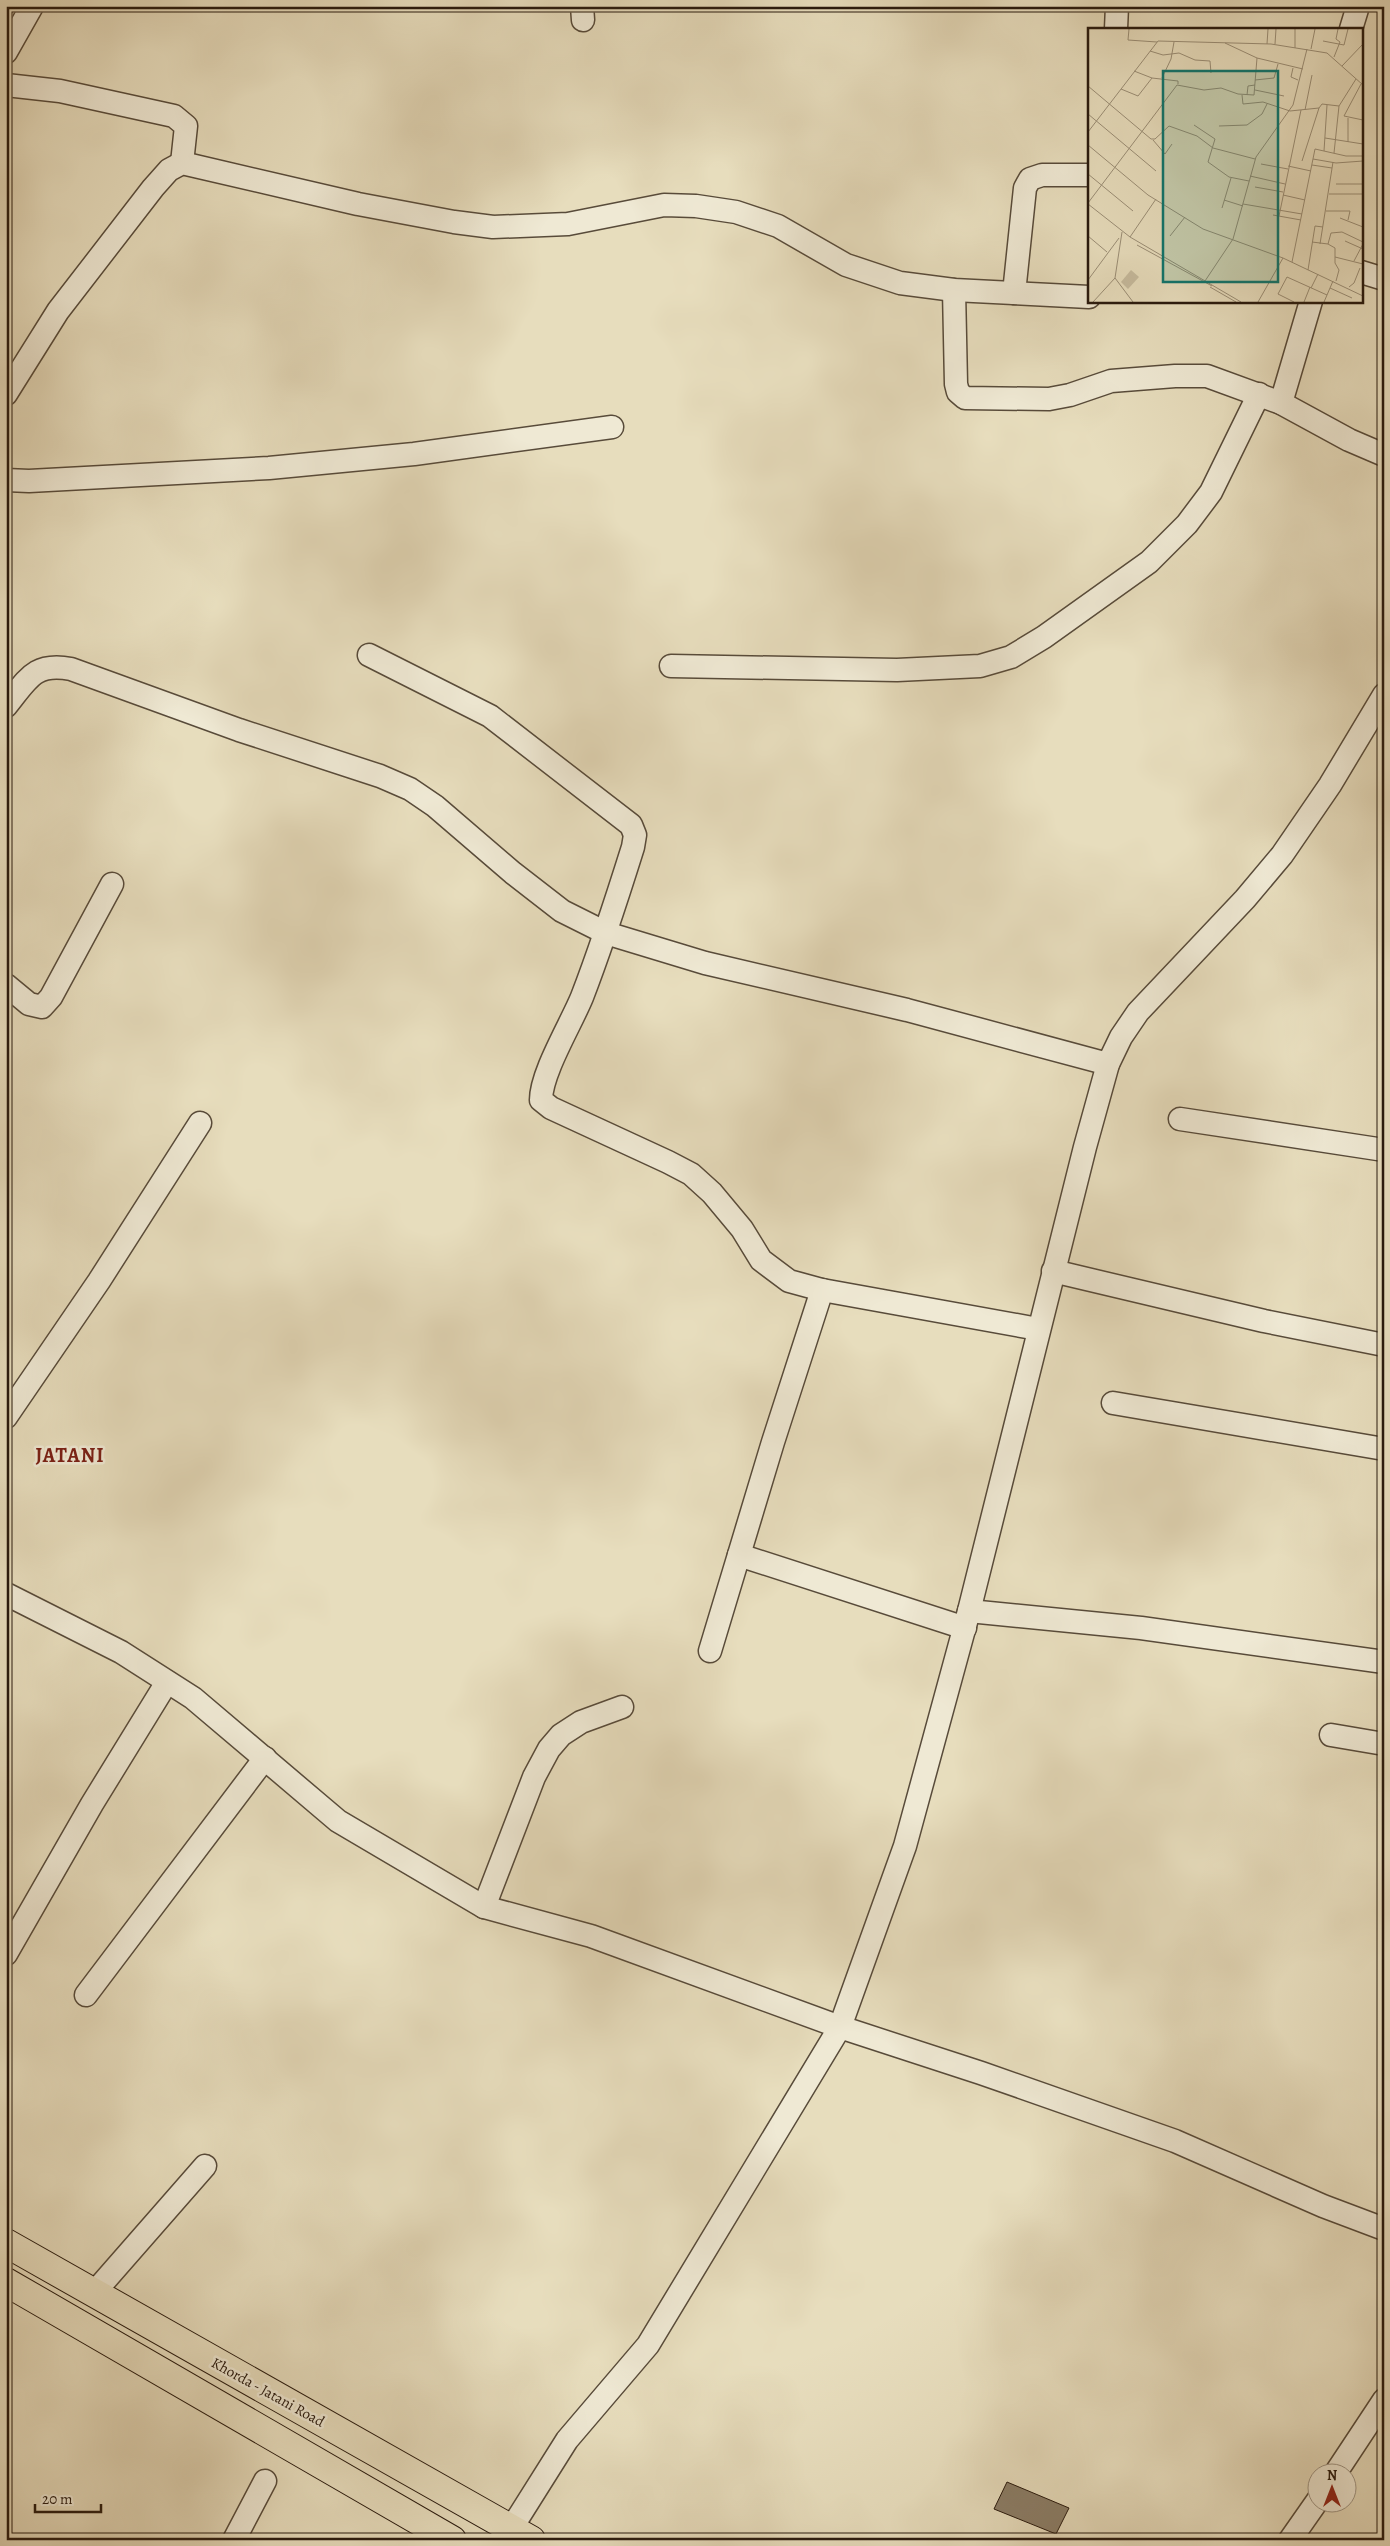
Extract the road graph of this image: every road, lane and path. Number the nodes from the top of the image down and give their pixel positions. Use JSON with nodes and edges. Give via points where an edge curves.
{"nodes":[{"id":1,"x":32,"y":6,"type":"edge"},
{"id":2,"x":1118,"y":6,"type":"edge"},
{"id":3,"x":1358,"y":6,"type":"edge"},
{"id":4,"x":1116,"y":28,"type":"edge"},
{"id":5,"x":1351,"y":28,"type":"edge"},
{"id":6,"x":6,"y":52,"type":"edge"},
{"id":7,"x":6,"y":86,"type":"edge"},
{"id":8,"x":182,"y":162,"type":"junction"},
{"id":9,"x":1088,"y":175,"type":"edge"},
{"id":10,"x":1362,"y":272,"type":"edge"},
{"id":11,"x":1384,"y":279,"type":"edge"},
{"id":12,"x":954,"y":290,"type":"junction"},
{"id":13,"x":1014,"y":293,"type":"junction"},
{"id":14,"x":1088,"y":297,"type":"edge"},
{"id":15,"x":1311,"y":302,"type":"edge"},
{"id":16,"x":6,"y":394,"type":"edge"},
{"id":17,"x":1259,"y":394,"type":"junction"},
{"id":18,"x":1282,"y":403,"type":"junction"},
{"id":19,"x":612,"y":427,"type":"dead end"},
{"id":20,"x":1384,"y":455,"type":"edge"},
{"id":21,"x":6,"y":480,"type":"edge"},
{"id":22,"x":369,"y":655,"type":"dead end"},
{"id":23,"x":671,"y":666,"type":"dead end"},
{"id":24,"x":1384,"y":695,"type":"edge"},
{"id":25,"x":6,"y":706,"type":"edge"},
{"id":26,"x":112,"y":884,"type":"dead end"},
{"id":27,"x":606,"y":933,"type":"junction"},
{"id":28,"x":6,"y":985,"type":"edge"},
{"id":29,"x":1108,"y":1064,"type":"junction"},
{"id":30,"x":1180,"y":1119,"type":"dead end"},
{"id":31,"x":200,"y":1123,"type":"dead end"},
{"id":32,"x":1384,"y":1150,"type":"edge"},
{"id":33,"x":1053,"y":1271,"type":"junction"},
{"id":34,"x":822,"y":1290,"type":"junction"},
{"id":35,"x":1038,"y":1329,"type":"junction"},
{"id":36,"x":1384,"y":1345,"type":"edge"},
{"id":37,"x":1113,"y":1403,"type":"dead end"},
{"id":38,"x":6,"y":1417,"type":"edge"},
{"id":39,"x":1384,"y":1449,"type":"edge"},
{"id":40,"x":738,"y":1555,"type":"junction"},
{"id":41,"x":6,"y":1594,"type":"edge"},
{"id":42,"x":967,"y":1619,"type":"junction"},
{"id":43,"x":710,"y":1651,"type":"dead end"},
{"id":44,"x":1384,"y":1662,"type":"edge"},
{"id":45,"x":168,"y":1682,"type":"junction"},
{"id":46,"x":622,"y":1707,"type":"dead end"},
{"id":47,"x":1331,"y":1735,"type":"dead end"},
{"id":48,"x":1384,"y":1744,"type":"edge"},
{"id":49,"x":264,"y":1758,"type":"junction"},
{"id":50,"x":484,"y":1907,"type":"junction"},
{"id":51,"x":6,"y":1954,"type":"edge"},
{"id":52,"x":86,"y":1995,"type":"dead end"},
{"id":53,"x":840,"y":2027,"type":"junction"},
{"id":54,"x":205,"y":2166,"type":"dead end"},
{"id":55,"x":1384,"y":2229,"type":"edge"},
{"id":56,"x":6,"y":2243,"type":"edge"},
{"id":57,"x":6,"y":2282,"type":"edge"},
{"id":58,"x":93,"y":2294,"type":"junction"},
{"id":59,"x":1384,"y":2400,"type":"edge"},
{"id":60,"x":1342,"y":2464,"type":"edge"},
{"id":61,"x":265,"y":2481,"type":"dead end"},
{"id":62,"x":1308,"y":2514,"type":"edge"},
{"id":63,"x":521,"y":2534,"type":"edge"},
{"id":64,"x":234,"y":2540,"type":"edge"},
{"id":65,"x":452,"y":2540,"type":"edge"},
{"id":66,"x":1290,"y":2540,"type":"edge"}],
"edges":[{"from":1,"to":6,"type":"street"},
{"from":2,"to":4,"type":"street"},
{"from":3,"to":5,"type":"street"},
{"from":7,"to":8,"type":"street","via":[[60,91],[174,116],[186,126]]},
{"from":8,"to":12,"type":"street","via":[[358,204],[493,227],[568,224],[664,205],[736,212],[778,226],[846,265],[872,275],[900,283]]},
{"from":8,"to":16,"type":"street","via":[[169,170],[153,188],[58,311]]},
{"from":9,"to":13,"type":"street","via":[[1042,175],[1030,179],[1025,188]]},
{"from":10,"to":11,"type":"street"},
{"from":12,"to":13,"type":"street"},
{"from":12,"to":17,"type":"street","via":[[956,384],[958,392],[965,398],[1049,399],[1111,381],[1194,375],[1223,380]]},
{"from":13,"to":14,"type":"street"},
{"from":15,"to":18,"type":"street"},
{"from":17,"to":18,"type":"street"},
{"from":17,"to":23,"type":"street","via":[[1211,492],[1188,524],[1149,562],[1011,658],[980,666],[897,670]]},
{"from":18,"to":20,"type":"street","via":[[1349,440]]},
{"from":19,"to":21,"type":"street","via":[[414,454],[269,468]]},
{"from":22,"to":27,"type":"street","via":[[490,716],[631,825],[635,835],[633,847]]},
{"from":24,"to":29,"type":"street","via":[[1282,855],[1138,1012]]},
{"from":25,"to":27,"type":"street","via":[[38,670],[53,666],[71,668],[239,730],[380,776],[410,789],[435,806],[562,911]]},
{"from":26,"to":28,"type":"street","via":[[51,997],[42,1007],[30,1004]]},
{"from":27,"to":29,"type":"street","via":[[704,963],[907,1010]]},
{"from":27,"to":34,"type":"street","via":[[545,1081],[541,1100],[551,1108],[691,1174],[742,1229],[761,1260],[790,1281]]},
{"from":29,"to":33,"type":"street"},
{"from":30,"to":32,"type":"street"},
{"from":31,"to":38,"type":"street","via":[[99,1281]]},
{"from":33,"to":35,"type":"street"},
{"from":33,"to":36,"type":"street","via":[[1264,1321]]},
{"from":34,"to":35,"type":"street"},
{"from":34,"to":40,"type":"street"},
{"from":35,"to":42,"type":"street"},
{"from":37,"to":39,"type":"street"},
{"from":40,"to":42,"type":"street"},
{"from":40,"to":43,"type":"street"},
{"from":41,"to":45,"type":"street","via":[[121,1652]]},
{"from":42,"to":44,"type":"street","via":[[1141,1628]]},
{"from":42,"to":53,"type":"street","via":[[905,1846]]},
{"from":45,"to":49,"type":"street","via":[[193,1698]]},
{"from":45,"to":51,"type":"street","via":[[92,1804]]},
{"from":46,"to":50,"type":"street","via":[[582,1722],[561,1735],[548,1749]]},
{"from":47,"to":48,"type":"street"},
{"from":49,"to":50,"type":"street","via":[[338,1821]]},
{"from":49,"to":52,"type":"street"},
{"from":50,"to":53,"type":"street","via":[[591,1936]]},
{"from":53,"to":55,"type":"street","via":[[1175,2141]]},
{"from":53,"to":63,"type":"street","via":[[648,2345],[567,2440]]},
{"from":54,"to":58,"type":"street"},
{"from":56,"to":58,"type":"main road","name":"Khorda - Jatani Road"},
{"from":57,"to":65,"type":"main road"},
{"from":58,"to":63,"type":"main road","name":"Khorda - Jatani Road"},
{"from":59,"to":60,"type":"street"},
{"from":61,"to":64,"type":"street"},
{"from":62,"to":66,"type":"street"}]}
